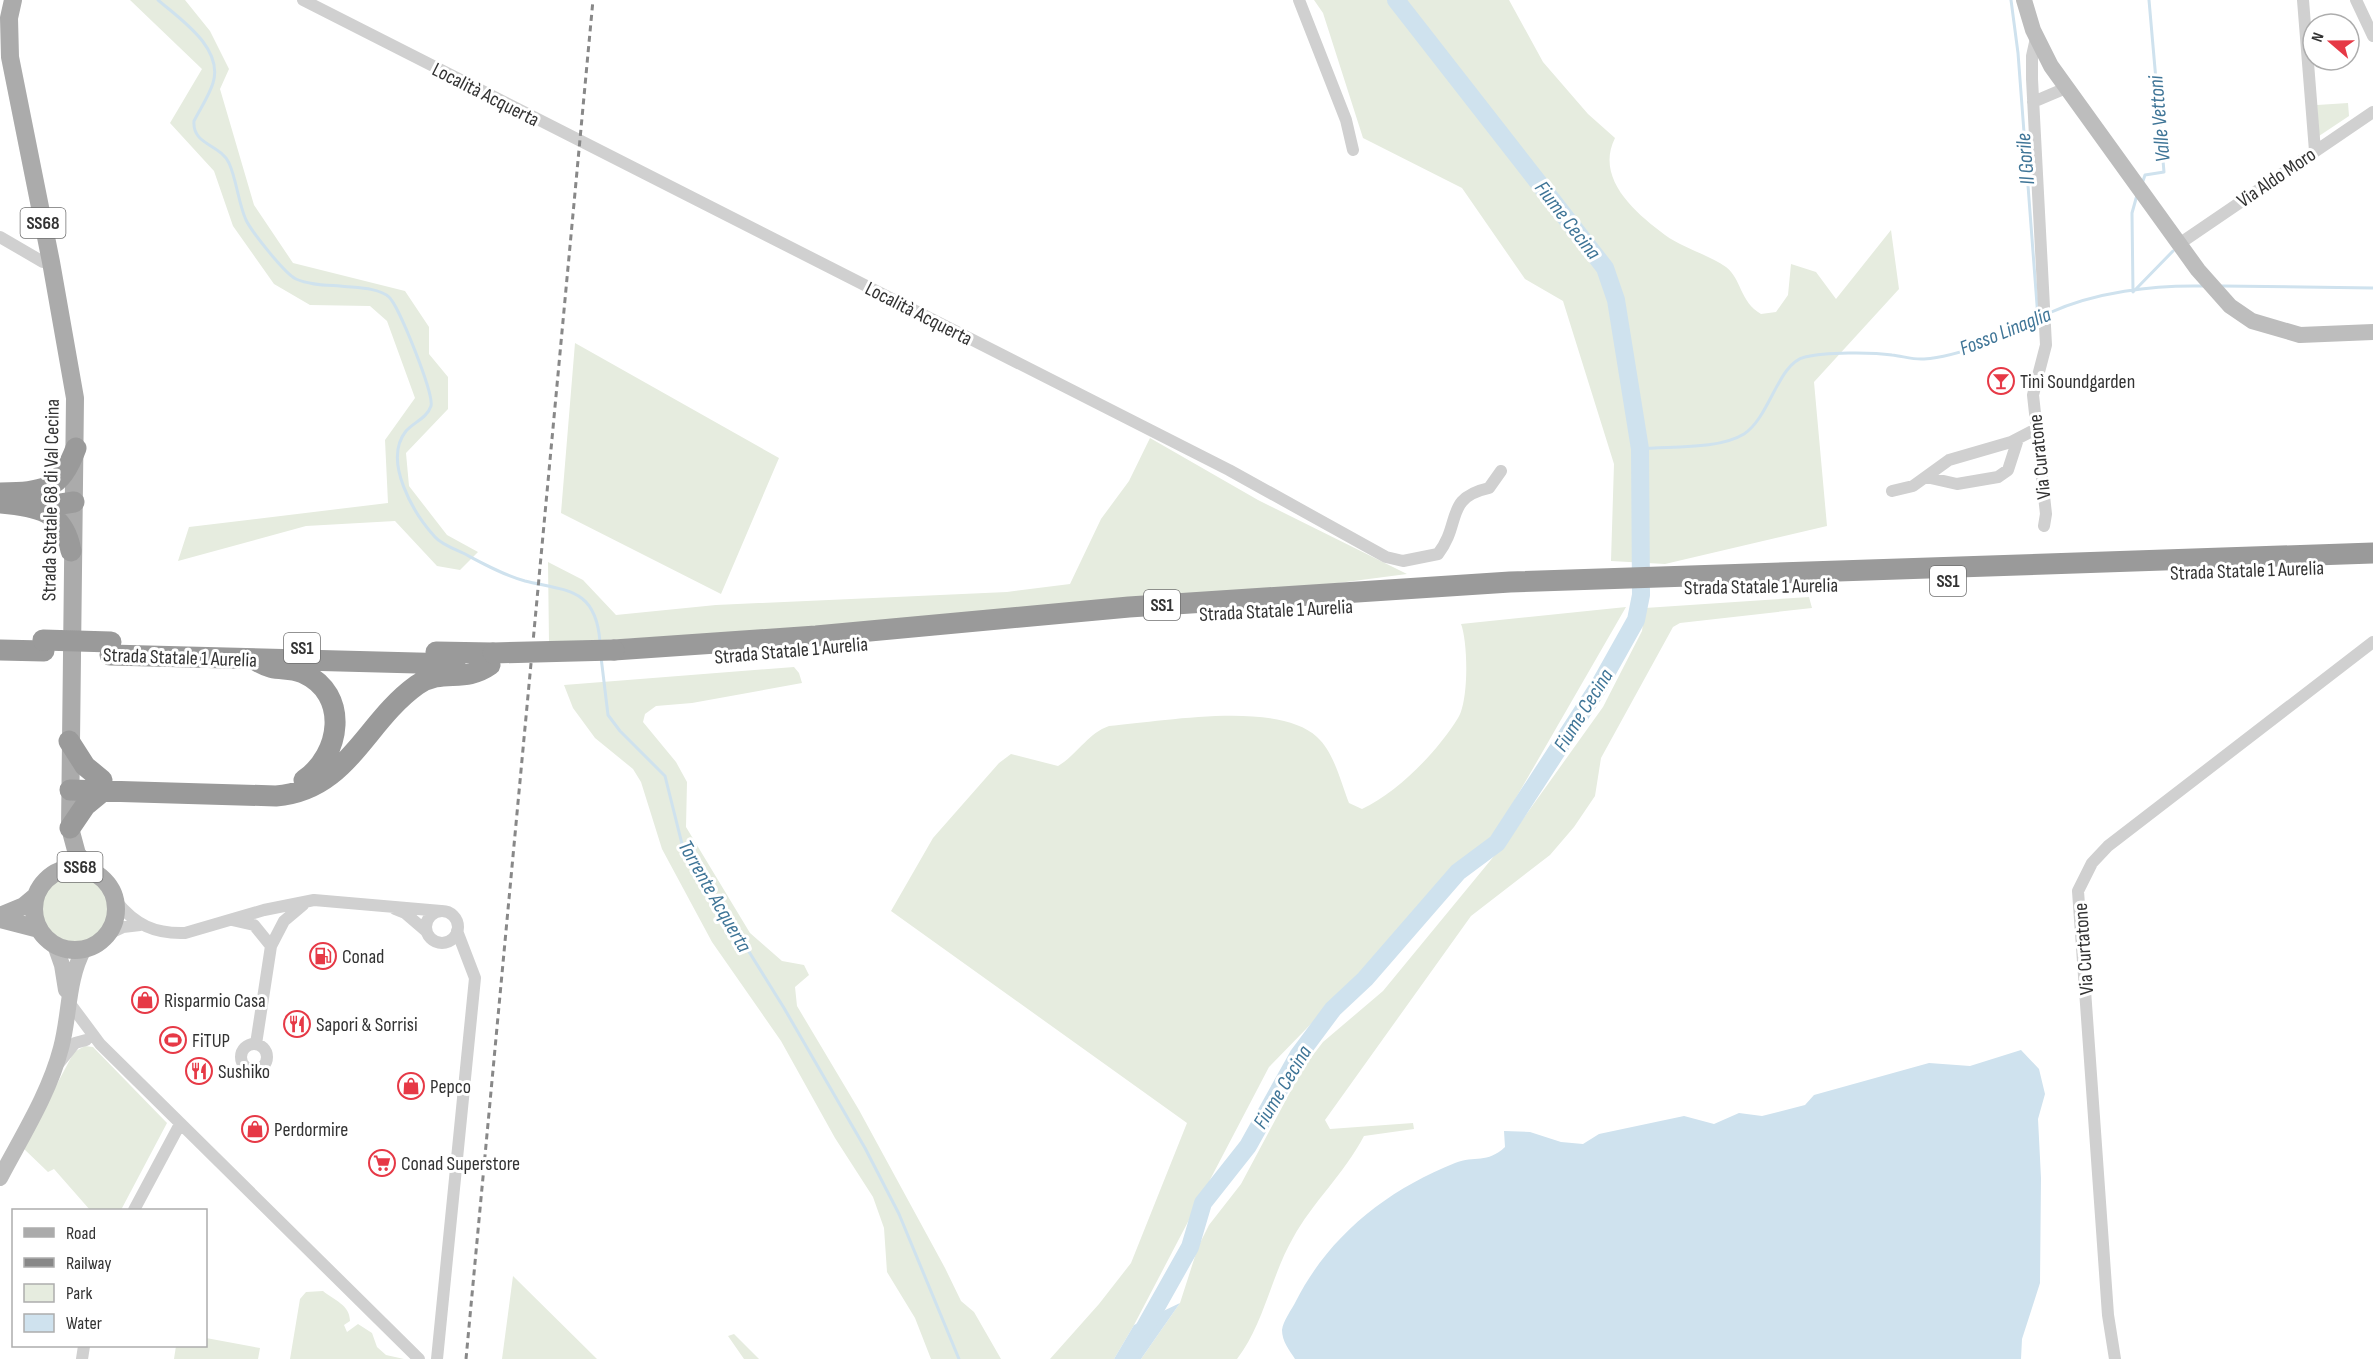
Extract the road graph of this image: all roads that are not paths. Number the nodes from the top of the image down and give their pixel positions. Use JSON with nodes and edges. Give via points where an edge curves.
{"nodes":[{"id":1,"x":14,"y":0,"type":"edge"},
{"id":2,"x":303,"y":0,"type":"edge"},
{"id":3,"x":1299,"y":0,"type":"edge"},
{"id":4,"x":2024,"y":0,"type":"edge"},
{"id":5,"x":2303,"y":0,"type":"edge"},
{"id":6,"x":2356,"y":0,"type":"edge"},
{"id":7,"x":2373,"y":36,"type":"edge"},
{"id":8,"x":2036,"y":38,"type":"junction"},
{"id":9,"x":2066,"y":88,"type":"junction"},
{"id":10,"x":2032,"y":102,"type":"junction"},
{"id":11,"x":2373,"y":112,"type":"edge"},
{"id":12,"x":1353,"y":150,"type":"dead end"},
{"id":13,"x":2315,"y":151,"type":"junction"},
{"id":14,"x":0,"y":237,"type":"edge"},
{"id":15,"x":2179,"y":244,"type":"junction"},
{"id":16,"x":51,"y":262,"type":"junction"},
{"id":17,"x":2373,"y":332,"type":"edge"},
{"id":18,"x":2036,"y":429,"type":"junction"},
{"id":19,"x":2018,"y":439,"type":"junction"},
{"id":20,"x":76,"y":448,"type":"junction"},
{"id":21,"x":1501,"y":471,"type":"dead end"},
{"id":22,"x":1926,"y":477,"type":"junction"},
{"id":23,"x":1892,"y":491,"type":"dead end"},
{"id":24,"x":0,"y":493,"type":"edge"},
{"id":25,"x":36,"y":499,"type":"junction"},
{"id":26,"x":74,"y":502,"type":"junction"},
{"id":27,"x":0,"y":503,"type":"edge"},
{"id":28,"x":2044,"y":526,"type":"dead end"},
{"id":29,"x":2373,"y":544,"type":"edge"},
{"id":30,"x":72,"y":551,"type":"junction"},
{"id":31,"x":2373,"y":553,"type":"edge"},
{"id":32,"x":2339,"y":554,"type":"junction"},
{"id":33,"x":2373,"y":566,"type":"edge"},
{"id":34,"x":1716,"y":580,"type":"junction"},
{"id":35,"x":0,"y":638,"type":"edge"},
{"id":36,"x":2373,"y":642,"type":"edge"},
{"id":37,"x":43,"y":645,"type":"junction"},
{"id":38,"x":110,"y":649,"type":"junction"},
{"id":39,"x":0,"y":650,"type":"edge"},
{"id":40,"x":255,"y":660,"type":"junction"},
{"id":41,"x":492,"y":661,"type":"junction"},
{"id":42,"x":69,"y":741,"type":"junction"},
{"id":43,"x":70,"y":785,"type":"junction"},
{"id":44,"x":102,"y":786,"type":"junction"},
{"id":45,"x":70,"y":828,"type":"junction"},
{"id":46,"x":90,"y":870,"type":"junction"},
{"id":47,"x":50,"y":875,"type":"junction"},
{"id":48,"x":36,"y":896,"type":"junction"},
{"id":49,"x":116,"y":902,"type":"junction"},
{"id":50,"x":306,"y":902,"type":"junction"},
{"id":51,"x":386,"y":905,"type":"junction"},
{"id":52,"x":441,"y":910,"type":"junction"},
{"id":53,"x":0,"y":918,"type":"edge"},
{"id":54,"x":228,"y":920,"type":"junction"},
{"id":55,"x":140,"y":925,"type":"junction"},
{"id":56,"x":39,"y":928,"type":"junction"},
{"id":57,"x":426,"y":931,"type":"junction"},
{"id":58,"x":457,"y":931,"type":"junction"},
{"id":59,"x":108,"y":934,"type":"junction"},
{"id":60,"x":438,"y":943,"type":"junction"},
{"id":61,"x":55,"y":945,"type":"junction"},
{"id":62,"x":271,"y":946,"type":"junction"},
{"id":63,"x":84,"y":949,"type":"junction"},
{"id":64,"x":470,"y":963,"type":"junction"},
{"id":65,"x":68,"y":1001,"type":"junction"},
{"id":66,"x":85,"y":1026,"type":"junction"},
{"id":67,"x":65,"y":1028,"type":"junction"},
{"id":68,"x":86,"y":1040,"type":"junction"},
{"id":69,"x":100,"y":1044,"type":"junction"},
{"id":70,"x":256,"y":1044,"type":"dead end"},
{"id":71,"x":54,"y":1071,"type":"junction"},
{"id":72,"x":180,"y":1124,"type":"junction"},
{"id":73,"x":0,"y":1178,"type":"edge"},
{"id":74,"x":135,"y":1209,"type":"edge"},
{"id":75,"x":419,"y":1359,"type":"edge"},
{"id":76,"x":437,"y":1359,"type":"edge"},
{"id":77,"x":2115,"y":1359,"type":"edge"}],
"edges":[{"from":1,"to":16,"type":"main road","name":"Strada Statale 68 di Val Cecina","number":"SS68","via":[[9,18],[10,57]]},
{"from":2,"to":21,"type":"street","name":"Località Acquerta","via":[[1229,470],[1386,557],[1403,561],[1438,554],[1449,540],[1461,502],[1471,492],[1489,488]]},
{"from":3,"to":12,"type":"street","via":[[1346,120]]},
{"from":4,"to":8,"type":"main road"},
{"from":5,"to":13,"type":"street"},
{"from":6,"to":7,"type":"street"},
{"from":8,"to":9,"type":"main road"},
{"from":8,"to":10,"type":"street","name":"Via Curatone"},
{"from":9,"to":10,"type":"street"},
{"from":9,"to":15,"type":"main road"},
{"from":10,"to":18,"type":"street","name":"Via Curatone","via":[[2045,332],[2045,351],[2033,395]]},
{"from":11,"to":13,"type":"street","name":"Via Aldo Moro"},
{"from":13,"to":15,"type":"street","name":"Via Aldo Moro"},
{"from":14,"to":16,"type":"street","via":[[44,262]]},
{"from":15,"to":17,"type":"main road","via":[[2221,297],[2252,321],[2283,332],[2316,336]]},
{"from":16,"to":20,"type":"main road","name":"Strada Statale 68 di Val Cecina","number":"SS68","via":[[71,370]]},
{"from":18,"to":19,"type":"street"},
{"from":18,"to":28,"type":"street","name":"Via Curatone"},
{"from":19,"to":22,"type":"street","via":[[1949,460]]},
{"from":19,"to":22,"type":"street","via":[[2008,470],[1998,477],[1957,484]]},
{"from":20,"to":25,"type":"highway","via":[[65,474]]},
{"from":20,"to":26,"type":"main road","name":"Strada Statale 68 di Val Cecina","number":"SS68"},
{"from":22,"to":23,"type":"street","via":[[1906,490]]},
{"from":24,"to":25,"type":"highway"},
{"from":25,"to":26,"type":"highway"},
{"from":25,"to":27,"type":"highway"},
{"from":25,"to":30,"type":"highway","via":[[67,530]]},
{"from":26,"to":30,"type":"main road","name":"Strada Statale 68 di Val Cecina","number":"SS68"},
{"from":29,"to":32,"type":"highway","via":[[2348,545]]},
{"from":30,"to":42,"type":"main road","name":"Strada Statale 68 di Val Cecina","number":"SS68"},
{"from":31,"to":32,"type":"highway","name":"Strada Statale 1 Aurelia","number":"SS1"},
{"from":32,"to":34,"type":"highway","name":"Strada Statale 1 Aurelia","number":"SS1"},
{"from":33,"to":34,"type":"highway","name":"Strada Statale 1 Aurelia","number":"SS1"},
{"from":34,"to":41,"type":"highway","name":"Strada Statale 1 Aurelia","number":"SS1","bridge":true,"via":[[1510,588],[778,646]]},
{"from":35,"to":37,"type":"highway","name":"Strada Statale 1 Aurelia","number":"SS1"},
{"from":36,"to":77,"type":"street","name":"Via Curtatone","via":[[2108,846],[2084,876],[2078,891],[2108,1315]]},
{"from":37,"to":38,"type":"highway","name":"Strada Statale 1 Aurelia","number":"SS1","bridge":true},
{"from":37,"to":39,"type":"highway","name":"Strada Statale 1 Aurelia"},
{"from":38,"to":40,"type":"highway","name":"Strada Statale 1 Aurelia","number":"SS1"},
{"from":38,"to":41,"type":"highway","name":"Strada Statale 1 Aurelia","number":"SS1"},
{"from":40,"to":41,"type":"highway","name":"Strada Statale 1 Aurelia","number":"SS1"},
{"from":40,"to":44,"type":"highway","number":"SS1","via":[[269,669],[304,673],[331,702],[335,737],[329,755],[316,772],[298,783],[276,787]]},
{"from":41,"to":44,"type":"highway","via":[[474,675],[442,675],[418,684],[330,776],[303,792],[276,796]]},
{"from":42,"to":43,"type":"main road","name":"Strada Statale 68 di Val Cecina","number":"SS68"},
{"from":42,"to":44,"type":"highway"},
{"from":43,"to":44,"type":"highway"},
{"from":43,"to":45,"type":"main road","name":"Strada Statale 68 di Val Cecina","number":"SS68"},
{"from":44,"to":45,"type":"highway"},
{"from":45,"to":46,"type":"main road","name":"Strada Statale 68 di Val Cecina","number":"SS68","via":[[77,854]]},
{"from":45,"to":47,"type":"main road","name":"Strada Statale 68 di Val Cecina","number":"SS68"},
{"from":46,"to":47,"type":"main road","number":"SS68","via":[[74,867]]},
{"from":46,"to":49,"type":"main road","name":"Strada Statale 68 di Val Cecina","number":"SS68","via":[[110,886]]},
{"from":47,"to":48,"type":"main road","name":"Strada Statale 68 di Val Cecina","number":"SS68"},
{"from":48,"to":53,"type":"main road"},
{"from":48,"to":56,"type":"main road","number":"SS68","via":[[34,913]]},
{"from":49,"to":55,"type":"street"},
{"from":49,"to":59,"type":"main road","number":"SS68","via":[[116,918]]},
{"from":50,"to":51,"type":"street"},
{"from":50,"to":54,"type":"street"},
{"from":50,"to":62,"type":"street","via":[[284,921]]},
{"from":51,"to":52,"type":"street"},
{"from":51,"to":57,"type":"street","via":[[405,913]]},
{"from":52,"to":57,"type":"street","via":[[430,916]]},
{"from":52,"to":58,"type":"street","via":[[456,918]]},
{"from":53,"to":56,"type":"main road"},
{"from":54,"to":55,"type":"street","via":[[185,933]]},
{"from":54,"to":62,"type":"street","via":[[254,925]]},
{"from":55,"to":59,"type":"street"},
{"from":56,"to":61,"type":"main road"},
{"from":57,"to":60,"type":"street"},
{"from":58,"to":60,"type":"street","via":[[450,941]]},
{"from":58,"to":64,"type":"street"},
{"from":59,"to":63,"type":"main road"},
{"from":60,"to":64,"type":"street"},
{"from":61,"to":63,"type":"main road"},
{"from":61,"to":65,"type":"main road"},
{"from":62,"to":70,"type":"street"},
{"from":63,"to":65,"type":"main road","via":[[76,962]]},
{"from":64,"to":76,"type":"street","via":[[475,978]]},
{"from":65,"to":66,"type":"street"},
{"from":65,"to":67,"type":"main road"},
{"from":66,"to":67,"type":"street"},
{"from":66,"to":69,"type":"street"},
{"from":67,"to":68,"type":"street"},
{"from":67,"to":71,"type":"main road"},
{"from":68,"to":69,"type":"street"},
{"from":68,"to":71,"type":"street","via":[[75,1043]]},
{"from":69,"to":72,"type":"street"},
{"from":71,"to":73,"type":"main road"},
{"from":72,"to":74,"type":"street"},
{"from":72,"to":75,"type":"street"}]}
